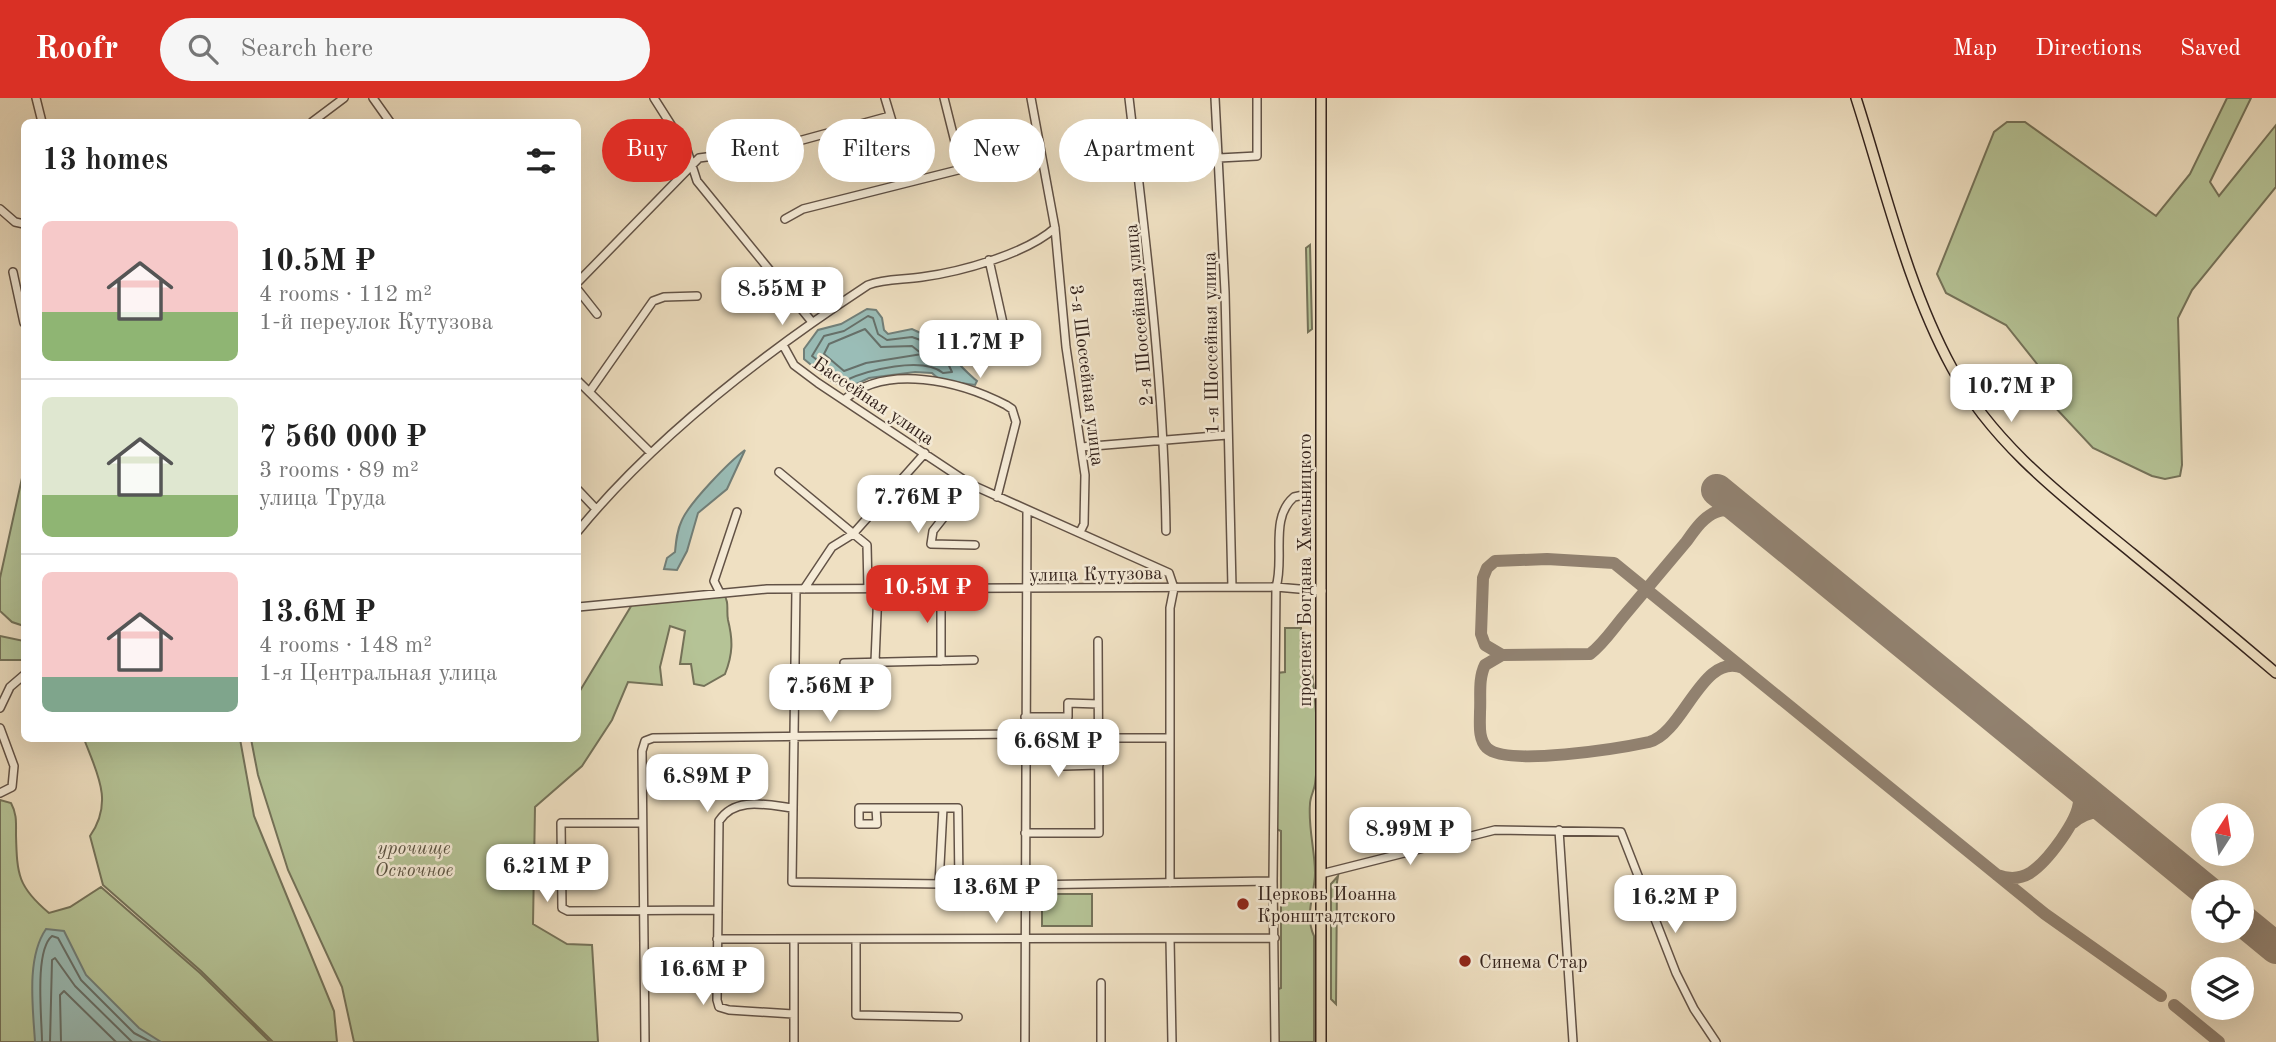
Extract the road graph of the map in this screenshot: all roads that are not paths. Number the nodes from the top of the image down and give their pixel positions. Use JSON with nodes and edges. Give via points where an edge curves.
{"nodes":[{"id":1,"x":36,"y":98,"type":"edge"},
{"id":2,"x":344,"y":98,"type":"edge"},
{"id":3,"x":373,"y":98,"type":"edge"},
{"id":4,"x":654,"y":98,"type":"edge"},
{"id":5,"x":885,"y":98,"type":"edge"},
{"id":6,"x":944,"y":98,"type":"edge"},
{"id":7,"x":1031,"y":98,"type":"edge"},
{"id":8,"x":1129,"y":98,"type":"edge"},
{"id":9,"x":1215,"y":98,"type":"edge"},
{"id":10,"x":1256,"y":98,"type":"edge"},
{"id":11,"x":1321,"y":98,"type":"edge"},
{"id":12,"x":1856,"y":98,"type":"edge"},
{"id":13,"x":890,"y":116,"type":"junction"},
{"id":14,"x":41,"y":119,"type":"edge"},
{"id":15,"x":316,"y":119,"type":"edge"},
{"id":16,"x":388,"y":119,"type":"edge"},
{"id":17,"x":667,"y":119,"type":"edge"},
{"id":18,"x":891,"y":119,"type":"edge"},
{"id":19,"x":1216,"y":119,"type":"edge"},
{"id":20,"x":1219,"y":158,"type":"joint"},
{"id":21,"x":692,"y":164,"type":"edge"},
{"id":22,"x":692,"y":168,"type":"edge"},
{"id":23,"x":935,"y":174,"type":"edge"},
{"id":24,"x":675,"y":182,"type":"edge"},
{"id":25,"x":906,"y":182,"type":"edge"},
{"id":26,"x":0,"y":209,"type":"edge"},
{"id":27,"x":785,"y":219,"type":"dead end"},
{"id":28,"x":21,"y":223,"type":"edge"},
{"id":29,"x":1055,"y":228,"type":"junction"},
{"id":30,"x":989,"y":260,"type":"junction"},
{"id":31,"x":13,"y":272,"type":"dead end"},
{"id":32,"x":581,"y":279,"type":"edge"},
{"id":33,"x":581,"y":294,"type":"edge"},
{"id":34,"x":697,"y":296,"type":"dead end"},
{"id":35,"x":21,"y":309,"type":"edge"},
{"id":36,"x":597,"y":314,"type":"dead end"},
{"id":37,"x":812,"y":322,"type":"junction"},
{"id":38,"x":1003,"y":323,"type":"dead end"},
{"id":39,"x":783,"y":345,"type":"junction"},
{"id":40,"x":581,"y":384,"type":"edge"},
{"id":41,"x":590,"y":391,"type":"junction"},
{"id":42,"x":844,"y":400,"type":"junction"},
{"id":43,"x":1227,"y":435,"type":"junction"},
{"id":44,"x":1165,"y":439,"type":"junction"},
{"id":45,"x":1081,"y":447,"type":"junction"},
{"id":46,"x":651,"y":453,"type":"junction"},
{"id":47,"x":925,"y":453,"type":"junction"},
{"id":48,"x":779,"y":472,"type":"dead end"},
{"id":49,"x":970,"y":484,"type":"junction"},
{"id":50,"x":581,"y":493,"type":"edge"},
{"id":51,"x":1308,"y":494,"type":"dead end"},
{"id":52,"x":997,"y":497,"type":"junction"},
{"id":53,"x":595,"y":508,"type":"junction"},
{"id":54,"x":1027,"y":510,"type":"junction"},
{"id":55,"x":737,"y":512,"type":"dead end"},
{"id":56,"x":581,"y":527,"type":"edge"},
{"id":57,"x":1166,"y":531,"type":"dead end"},
{"id":58,"x":1080,"y":532,"type":"junction"},
{"id":59,"x":853,"y":534,"type":"junction"},
{"id":60,"x":975,"y":545,"type":"dead end"},
{"id":61,"x":1174,"y":587,"type":"junction"},
{"id":62,"x":1232,"y":587,"type":"junction"},
{"id":63,"x":1276,"y":587,"type":"junction"},
{"id":64,"x":800,"y":589,"type":"junction"},
{"id":65,"x":869,"y":589,"type":"junction"},
{"id":66,"x":878,"y":589,"type":"junction"},
{"id":67,"x":941,"y":589,"type":"junction"},
{"id":68,"x":1025,"y":589,"type":"junction"},
{"id":69,"x":1322,"y":591,"type":"junction"},
{"id":70,"x":720,"y":593,"type":"junction"},
{"id":71,"x":581,"y":607,"type":"edge"},
{"id":72,"x":1098,"y":641,"type":"dead end"},
{"id":73,"x":974,"y":660,"type":"dead end"},
{"id":74,"x":942,"y":661,"type":"junction"},
{"id":75,"x":844,"y":663,"type":"dead end"},
{"id":76,"x":875,"y":663,"type":"junction"},
{"id":77,"x":2276,"y":673,"type":"edge"},
{"id":78,"x":21,"y":678,"type":"edge"},
{"id":79,"x":1098,"y":704,"type":"junction"},
{"id":80,"x":0,"y":708,"type":"edge"},
{"id":81,"x":1025,"y":717,"type":"junction"},
{"id":82,"x":0,"y":728,"type":"edge"},
{"id":83,"x":1025,"y":734,"type":"junction"},
{"id":84,"x":1170,"y":737,"type":"junction"},
{"id":85,"x":793,"y":738,"type":"junction"},
{"id":86,"x":1097,"y":738,"type":"junction"},
{"id":87,"x":1025,"y":752,"type":"junction"},
{"id":88,"x":1099,"y":765,"type":"junction"},
{"id":89,"x":0,"y":793,"type":"edge"},
{"id":90,"x":793,"y":808,"type":"junction"},
{"id":91,"x":876,"y":808,"type":"dead end"},
{"id":92,"x":943,"y":808,"type":"junction"},
{"id":93,"x":642,"y":823,"type":"junction"},
{"id":94,"x":1559,"y":830,"type":"junction"},
{"id":95,"x":1025,"y":833,"type":"junction"},
{"id":96,"x":1321,"y":874,"type":"junction"},
{"id":97,"x":1273,"y":881,"type":"junction"},
{"id":98,"x":1170,"y":883,"type":"junction"},
{"id":99,"x":939,"y":884,"type":"junction"},
{"id":100,"x":959,"y":884,"type":"junction"},
{"id":101,"x":1024,"y":885,"type":"junction"},
{"id":102,"x":718,"y":910,"type":"junction"},
{"id":103,"x":642,"y":911,"type":"junction"},
{"id":104,"x":1275,"y":938,"type":"junction"},
{"id":105,"x":718,"y":939,"type":"junction"},
{"id":106,"x":794,"y":939,"type":"junction"},
{"id":107,"x":856,"y":939,"type":"junction"},
{"id":108,"x":1023,"y":939,"type":"junction"},
{"id":109,"x":1170,"y":939,"type":"junction"},
{"id":110,"x":1101,"y":983,"type":"dead end"},
{"id":111,"x":793,"y":1014,"type":"junction"},
{"id":112,"x":958,"y":1017,"type":"dead end"},
{"id":113,"x":645,"y":1042,"type":"edge"},
{"id":114,"x":794,"y":1042,"type":"edge"},
{"id":115,"x":1025,"y":1042,"type":"edge"},
{"id":116,"x":1101,"y":1042,"type":"edge"},
{"id":117,"x":1172,"y":1042,"type":"edge"},
{"id":118,"x":1275,"y":1042,"type":"edge"},
{"id":119,"x":1321,"y":1042,"type":"edge"},
{"id":120,"x":1573,"y":1042,"type":"edge"},
{"id":121,"x":1716,"y":1042,"type":"edge"}],
"edges":[{"from":1,"to":14,"type":"street"},
{"from":2,"to":15,"type":"street"},
{"from":3,"to":16,"type":"street"},
{"from":4,"to":17,"type":"street"},
{"from":5,"to":13,"type":"street"},
{"from":6,"to":23,"type":"street","via":[[960,168]]},
{"from":7,"to":29,"type":"street","name":"3-я Шоссейная улица"},
{"from":8,"to":44,"type":"street","name":"2-я Шоссейная улица"},
{"from":9,"to":19,"type":"street","name":"1-я Шоссейная улица"},
{"from":10,"to":20,"type":"street","via":[[1257,156]]},
{"from":11,"to":69,"type":"main road","name":"проспект Богдана Хмельницкого"},
{"from":12,"to":77,"type":"main road","via":[[1933,329],[1982,414],[2058,492]]},
{"from":13,"to":18,"type":"street"},
{"from":13,"to":21,"type":"street","via":[[773,148],[699,158]]},
{"from":20,"to":43,"type":"street","name":"1-я Шоссейная улица"},
{"from":22,"to":37,"type":"street","via":[[697,181]]},
{"from":24,"to":32,"type":"street"},
{"from":25,"to":27,"type":"street","via":[[803,209]]},
{"from":26,"to":28,"type":"street"},
{"from":29,"to":30,"type":"street"},
{"from":29,"to":45,"type":"street","name":"3-я Шоссейная улица"},
{"from":30,"to":37,"type":"street","via":[[931,276],[877,281]]},
{"from":30,"to":38,"type":"street"},
{"from":31,"to":35,"type":"street"},
{"from":33,"to":36,"type":"street"},
{"from":34,"to":41,"type":"street","via":[[653,301]]},
{"from":37,"to":39,"type":"street"},
{"from":39,"to":42,"type":"street","name":"Бассейная улица","via":[[794,365]]},
{"from":39,"to":46,"type":"street"},
{"from":40,"to":41,"type":"street"},
{"from":41,"to":46,"type":"street"},
{"from":42,"to":47,"type":"street","name":"Бассейная улица"},
{"from":42,"to":52,"type":"street","via":[[865,384],[907,379],[951,386],[1006,405],[1016,422]]},
{"from":43,"to":44,"type":"street"},
{"from":43,"to":62,"type":"street","name":"1-я Шоссейная улица"},
{"from":44,"to":45,"type":"street"},
{"from":44,"to":57,"type":"street","name":"2-я Шоссейная улица"},
{"from":45,"to":58,"type":"street","name":"3-я Шоссейная улица","via":[[1086,498]]},
{"from":46,"to":53,"type":"street"},
{"from":47,"to":49,"type":"street","name":"Бассейная улица"},
{"from":47,"to":59,"type":"street"},
{"from":48,"to":59,"type":"street"},
{"from":49,"to":52,"type":"street","name":"Бассейная улица"},
{"from":49,"to":60,"type":"street","via":[[933,531],[931,544]]},
{"from":50,"to":53,"type":"street"},
{"from":51,"to":63,"type":"street","via":[[1294,497],[1283,511]]},
{"from":52,"to":54,"type":"street","name":"Бассейная улица"},
{"from":53,"to":56,"type":"street"},
{"from":54,"to":58,"type":"street","name":"Бассейная улица"},
{"from":54,"to":68,"type":"street"},
{"from":55,"to":70,"type":"street","via":[[714,581]]},
{"from":58,"to":61,"type":"street","name":"Бассейная улица","via":[[1161,566]]},
{"from":59,"to":64,"type":"street","via":[[832,547]]},
{"from":59,"to":65,"type":"street","via":[[867,545]]},
{"from":61,"to":62,"type":"street","name":"улица Кутузова"},
{"from":61,"to":68,"type":"street","name":"улица Кутузова"},
{"from":61,"to":84,"type":"street"},
{"from":62,"to":63,"type":"street","name":"улица Кутузова"},
{"from":63,"to":69,"type":"street","name":"улица Кутузова"},
{"from":63,"to":97,"type":"street"},
{"from":64,"to":65,"type":"street","name":"улица Кутузова"},
{"from":64,"to":70,"type":"street","name":"улица Кутузова"},
{"from":64,"to":85,"type":"street"},
{"from":65,"to":66,"type":"street","name":"улица Кутузова"},
{"from":66,"to":67,"type":"street","name":"улица Кутузова"},
{"from":66,"to":76,"type":"street"},
{"from":67,"to":68,"type":"street","name":"улица Кутузова"},
{"from":67,"to":74,"type":"street"},
{"from":68,"to":81,"type":"street"},
{"from":69,"to":96,"type":"main road","name":"проспект Богдана Хмельницкого"},
{"from":70,"to":71,"type":"street","name":"улица Кутузова"},
{"from":72,"to":79,"type":"street"},
{"from":73,"to":74,"type":"street"},
{"from":74,"to":76,"type":"street"},
{"from":75,"to":76,"type":"street"},
{"from":78,"to":80,"type":"street","via":[[10,687]]},
{"from":79,"to":81,"type":"street","via":[[1068,703],[1068,717]]},
{"from":79,"to":86,"type":"street"},
{"from":81,"to":83,"type":"street"},
{"from":82,"to":89,"type":"street","via":[[15,772],[12,787]]},
{"from":83,"to":85,"type":"street"},
{"from":83,"to":87,"type":"street"},
{"from":84,"to":86,"type":"street"},
{"from":84,"to":98,"type":"street"},
{"from":85,"to":90,"type":"street"},
{"from":85,"to":93,"type":"street","via":[[653,737],[645,741]]},
{"from":86,"to":88,"type":"street"},
{"from":87,"to":88,"type":"street","via":[[1064,752],[1064,766]]},
{"from":87,"to":95,"type":"street"},
{"from":88,"to":95,"type":"street","via":[[1099,833]]},
{"from":90,"to":99,"type":"street","via":[[792,882]]},
{"from":90,"to":102,"type":"street","via":[[745,804],[724,814],[717,830]]},
{"from":91,"to":92,"type":"street"},
{"from":92,"to":99,"type":"street"},
{"from":92,"to":100,"type":"street","via":[[958,807]]},
{"from":93,"to":103,"type":"street"},
{"from":93,"to":103,"type":"street","via":[[561,823],[562,908]]},
{"from":94,"to":96,"type":"street","via":[[1495,830]]},
{"from":94,"to":120,"type":"street"},
{"from":94,"to":121,"type":"street","via":[[1621,832],[1676,973]]},
{"from":95,"to":101,"type":"street"},
{"from":96,"to":119,"type":"main road","name":"проспект Богдана Хмельницкого"},
{"from":97,"to":98,"type":"street"},
{"from":97,"to":104,"type":"street"},
{"from":98,"to":101,"type":"street"},
{"from":99,"to":100,"type":"street"},
{"from":100,"to":101,"type":"street"},
{"from":101,"to":108,"type":"street"},
{"from":102,"to":103,"type":"street"},
{"from":102,"to":105,"type":"street"},
{"from":103,"to":113,"type":"street"},
{"from":104,"to":109,"type":"street"},
{"from":104,"to":118,"type":"street"},
{"from":105,"to":106,"type":"street"},
{"from":105,"to":111,"type":"street","via":[[719,1007]]},
{"from":106,"to":107,"type":"street"},
{"from":106,"to":111,"type":"street"},
{"from":107,"to":108,"type":"street"},
{"from":107,"to":112,"type":"street","via":[[856,1015]]},
{"from":108,"to":109,"type":"street"},
{"from":108,"to":115,"type":"street"},
{"from":109,"to":117,"type":"street"},
{"from":110,"to":116,"type":"street"},
{"from":111,"to":114,"type":"street"}]}
